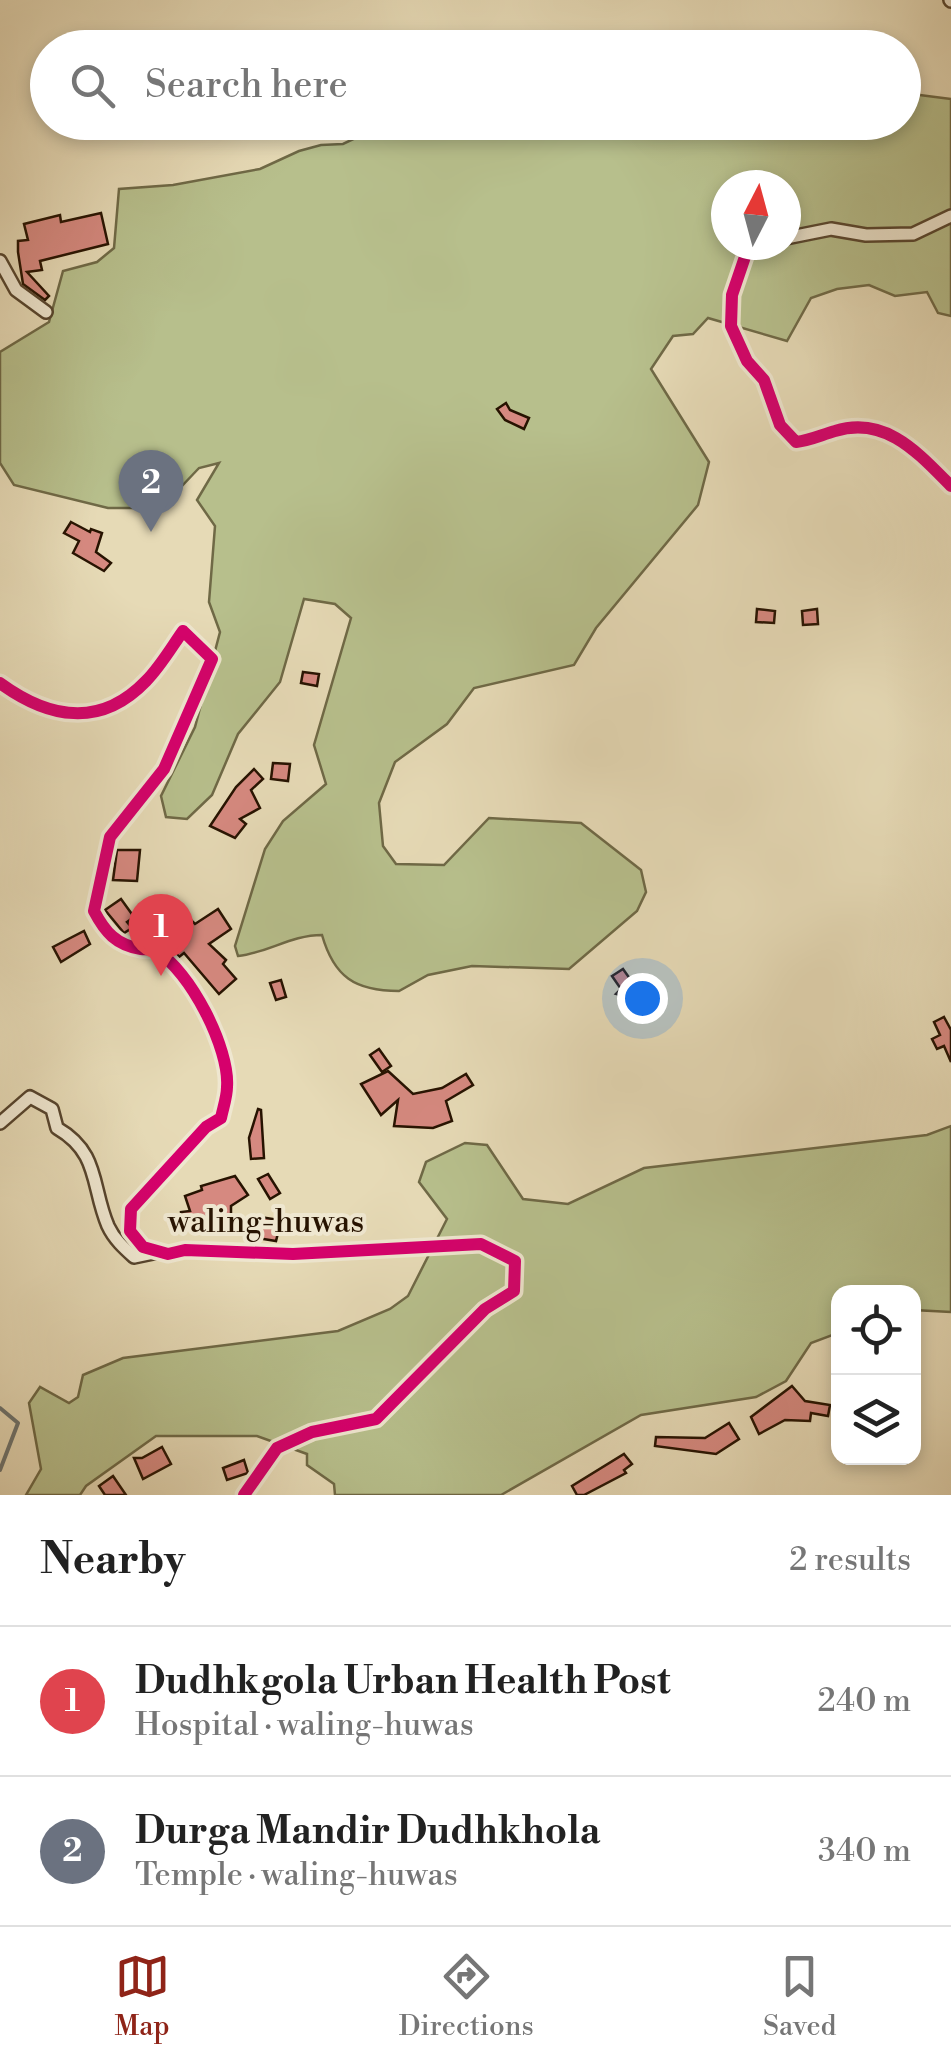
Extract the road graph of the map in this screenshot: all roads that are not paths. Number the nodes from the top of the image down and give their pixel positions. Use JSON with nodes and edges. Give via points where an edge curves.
{"nodes":[{"id":1,"x":951,"y":216,"type":"edge"},
{"id":2,"x":801,"y":235,"type":"edge"},
{"id":3,"x":744,"y":260,"type":"edge"},
{"id":4,"x":0,"y":261,"type":"edge"},
{"id":5,"x":46,"y":312,"type":"dead end"},
{"id":6,"x":951,"y":486,"type":"edge"},
{"id":7,"x":0,"y":683,"type":"edge"},
{"id":8,"x":0,"y":1122,"type":"edge"},
{"id":9,"x":159,"y":1252,"type":"junction"},
{"id":10,"x":244,"y":1495,"type":"edge"}],
"edges":[{"from":1,"to":2,"type":"street","via":[[913,234],[831,229]]},
{"from":3,"to":6,"type":"street","via":[[731,326],[788,436],[796,442],[837,430],[891,433]]},
{"from":4,"to":5,"type":"street","via":[[16,290]]},
{"from":7,"to":9,"type":"street","name":"waling-huwas","via":[[47,711],[80,713],[132,694],[183,631],[212,658],[164,769],[110,837],[94,912],[108,936],[154,950],[182,974],[212,1021],[226,1072],[221,1118],[131,1209],[130,1231],[142,1247]]},
{"from":8,"to":9,"type":"street","via":[[30,1096],[52,1109],[57,1128],[88,1154],[118,1241],[134,1258]]},
{"from":9,"to":10,"type":"street","name":"waling-huwas","via":[[293,1254],[480,1244],[516,1261],[514,1291],[486,1308],[376,1418],[312,1432],[277,1448]]}]}
